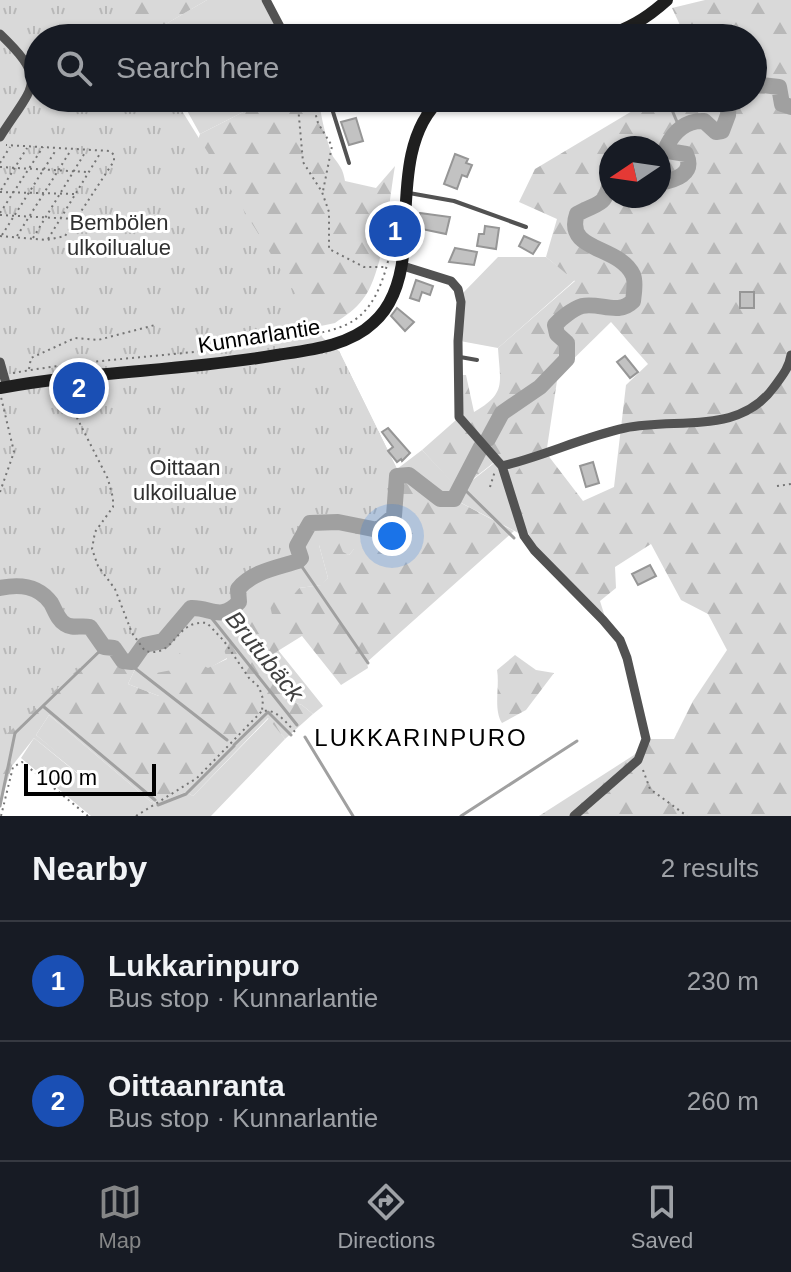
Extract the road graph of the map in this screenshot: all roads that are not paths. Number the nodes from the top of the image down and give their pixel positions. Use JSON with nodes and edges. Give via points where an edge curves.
{"nodes":[{"id":1,"x":266,"y":0,"type":"edge"},
{"id":2,"x":667,"y":0,"type":"edge"},
{"id":3,"x":279,"y":24,"type":"edge"},
{"id":4,"x":636,"y":24,"type":"edge"},
{"id":5,"x":0,"y":34,"type":"edge"},
{"id":6,"x":24,"y":61,"type":"edge"},
{"id":7,"x":24,"y":98,"type":"edge"},
{"id":8,"x":333,"y":112,"type":"edge"},
{"id":9,"x":428,"y":112,"type":"edge"},
{"id":10,"x":0,"y":137,"type":"edge"},
{"id":11,"x":349,"y":163,"type":"dead end"},
{"id":12,"x":407,"y":193,"type":"junction"},
{"id":13,"x":526,"y":227,"type":"dead end"},
{"id":14,"x":403,"y":266,"type":"junction"},
{"id":15,"x":791,"y":355,"type":"edge"},
{"id":16,"x":458,"y":357,"type":"junction"},
{"id":17,"x":477,"y":360,"type":"dead end"},
{"id":18,"x":0,"y":362,"type":"edge"},
{"id":19,"x":3,"y":386,"type":"edge"},
{"id":20,"x":502,"y":466,"type":"junction"},
{"id":21,"x":574,"y":816,"type":"edge"}],
"edges":[{"from":1,"to":3,"type":"street"},
{"from":2,"to":4,"type":"main road"},
{"from":5,"to":6,"type":"street"},
{"from":7,"to":10,"type":"street"},
{"from":8,"to":11,"type":"lane"},
{"from":9,"to":12,"type":"main road","name":"Kunnarlantie","via":[[415,143]]},
{"from":12,"to":13,"type":"lane","via":[[435,196]]},
{"from":12,"to":14,"type":"main road","name":"Kunnarlantie"},
{"from":14,"to":16,"type":"street","via":[[451,281],[458,289]]},
{"from":14,"to":19,"type":"main road","name":"Kunnarlantie","via":[[391,299],[374,323],[336,343],[222,364]]},
{"from":15,"to":20,"type":"street","via":[[789,367],[767,397],[739,415],[629,427]]},
{"from":16,"to":17,"type":"lane"},
{"from":16,"to":20,"type":"street","via":[[459,417]]},
{"from":18,"to":19,"type":"street"},
{"from":20,"to":21,"type":"street","via":[[524,536],[620,640],[644,720],[646,739],[640,757]]}]}
